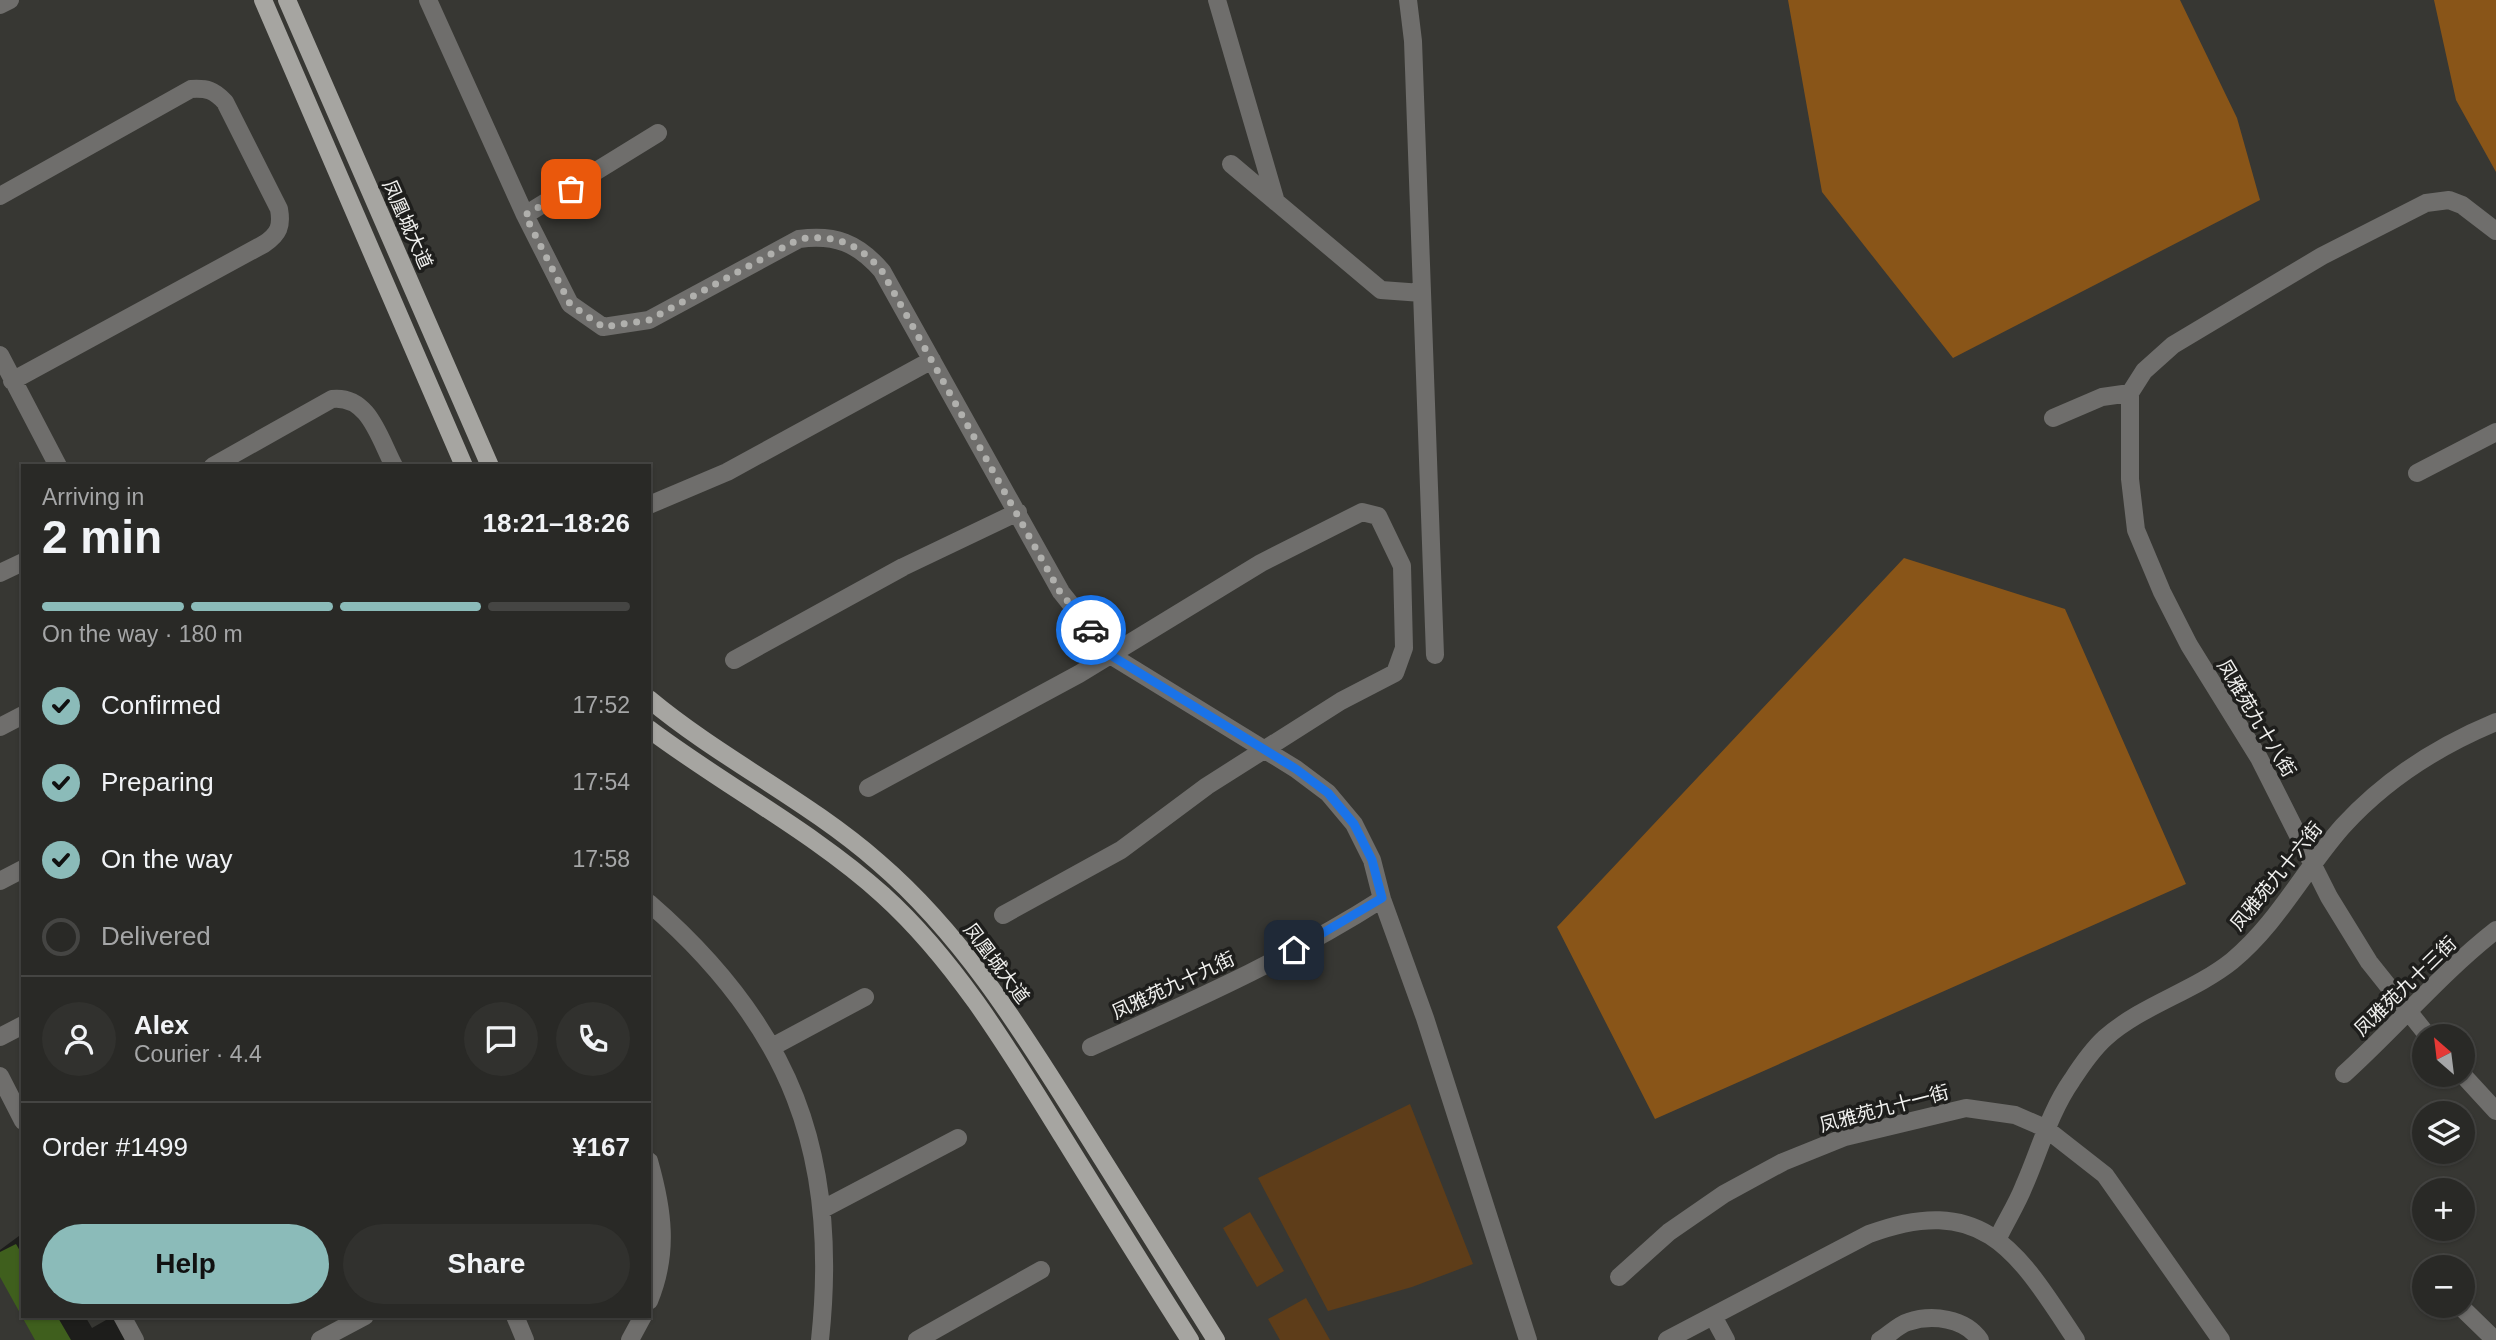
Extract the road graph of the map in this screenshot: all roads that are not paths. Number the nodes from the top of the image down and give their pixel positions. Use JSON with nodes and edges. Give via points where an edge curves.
{"nodes":[{"id":1,"x":10,"y":0,"type":"edge"},
{"id":2,"x":263,"y":0,"type":"edge"},
{"id":3,"x":287,"y":0,"type":"edge"},
{"id":4,"x":428,"y":0,"type":"edge"},
{"id":5,"x":1217,"y":0,"type":"edge"},
{"id":6,"x":1408,"y":0,"type":"edge"},
{"id":7,"x":0,"y":5,"type":"edge"},
{"id":8,"x":658,"y":132,"type":"dead end"},
{"id":9,"x":1231,"y":164,"type":"dead end"},
{"id":10,"x":0,"y":196,"type":"edge"},
{"id":11,"x":1276,"y":202,"type":"junction"},
{"id":12,"x":525,"y":215,"type":"junction"},
{"id":13,"x":2496,"y":231,"type":"edge"},
{"id":14,"x":1422,"y":293,"type":"junction"},
{"id":15,"x":0,"y":355,"type":"edge"},
{"id":16,"x":932,"y":360,"type":"junction"},
{"id":17,"x":12,"y":381,"type":"junction"},
{"id":18,"x":2130,"y":393,"type":"junction"},
{"id":19,"x":2053,"y":418,"type":"dead end"},
{"id":20,"x":2496,"y":432,"type":"edge"},
{"id":21,"x":57,"y":464,"type":"edge"},
{"id":22,"x":217,"y":464,"type":"edge"},
{"id":23,"x":393,"y":464,"type":"edge"},
{"id":24,"x":463,"y":464,"type":"edge"},
{"id":25,"x":489,"y":464,"type":"edge"},
{"id":26,"x":2417,"y":472,"type":"dead end"},
{"id":27,"x":651,"y":504,"type":"edge"},
{"id":28,"x":1018,"y":512,"type":"junction"},
{"id":29,"x":21,"y":563,"type":"edge"},
{"id":30,"x":0,"y":573,"type":"edge"},
{"id":31,"x":1435,"y":655,"type":"dead end"},
{"id":32,"x":1112,"y":656,"type":"junction"},
{"id":33,"x":734,"y":660,"type":"dead end"},
{"id":34,"x":651,"y":701,"type":"edge"},
{"id":35,"x":21,"y":716,"type":"edge"},
{"id":36,"x":2496,"y":722,"type":"edge"},
{"id":37,"x":0,"y":727,"type":"edge"},
{"id":38,"x":651,"y":730,"type":"edge"},
{"id":39,"x":1264,"y":750,"type":"junction"},
{"id":40,"x":869,"y":788,"type":"dead end"},
{"id":41,"x":2313,"y":865,"type":"junction"},
{"id":42,"x":21,"y":871,"type":"edge"},
{"id":43,"x":0,"y":881,"type":"edge"},
{"id":44,"x":1382,"y":898,"type":"junction"},
{"id":45,"x":651,"y":905,"type":"edge"},
{"id":46,"x":1003,"y":915,"type":"dead end"},
{"id":47,"x":2496,"y":930,"type":"edge"},
{"id":48,"x":865,"y":997,"type":"dead end"},
{"id":49,"x":2408,"y":1013,"type":"junction"},
{"id":50,"x":2418,"y":1024,"type":"edge"},
{"id":51,"x":21,"y":1026,"type":"edge"},
{"id":52,"x":0,"y":1037,"type":"edge"},
{"id":53,"x":772,"y":1047,"type":"junction"},
{"id":54,"x":1091,"y":1047,"type":"dead end"},
{"id":55,"x":2344,"y":1073,"type":"dead end"},
{"id":56,"x":0,"y":1076,"type":"edge"},
{"id":57,"x":2474,"y":1087,"type":"edge"},
{"id":58,"x":2496,"y":1111,"type":"edge"},
{"id":59,"x":21,"y":1117,"type":"edge"},
{"id":60,"x":2045,"y":1128,"type":"junction"},
{"id":61,"x":958,"y":1138,"type":"dead end"},
{"id":62,"x":651,"y":1168,"type":"edge"},
{"id":63,"x":823,"y":1209,"type":"junction"},
{"id":64,"x":1998,"y":1238,"type":"junction"},
{"id":65,"x":1041,"y":1270,"type":"dead end"},
{"id":66,"x":1619,"y":1277,"type":"dead end"},
{"id":67,"x":651,"y":1294,"type":"edge"},
{"id":68,"x":1713,"y":1316,"type":"junction"},
{"id":69,"x":123,"y":1318,"type":"edge"},
{"id":70,"x":361,"y":1318,"type":"edge"},
{"id":71,"x":515,"y":1318,"type":"edge"},
{"id":72,"x":642,"y":1318,"type":"edge"},
{"id":73,"x":2472,"y":1318,"type":"edge"},
{"id":74,"x":135,"y":1340,"type":"edge"},
{"id":75,"x":320,"y":1340,"type":"edge"},
{"id":76,"x":525,"y":1340,"type":"edge"},
{"id":77,"x":630,"y":1340,"type":"edge"},
{"id":78,"x":820,"y":1340,"type":"edge"},
{"id":79,"x":916,"y":1340,"type":"edge"},
{"id":80,"x":1190,"y":1340,"type":"edge"},
{"id":81,"x":1216,"y":1340,"type":"edge"},
{"id":82,"x":1528,"y":1340,"type":"edge"},
{"id":83,"x":1667,"y":1340,"type":"edge"},
{"id":84,"x":1726,"y":1340,"type":"edge"},
{"id":85,"x":1880,"y":1340,"type":"edge"},
{"id":86,"x":1980,"y":1340,"type":"edge"},
{"id":87,"x":2076,"y":1340,"type":"edge"},
{"id":88,"x":2221,"y":1340,"type":"edge"},
{"id":89,"x":2495,"y":1340,"type":"edge"}],
"edges":[{"from":1,"to":7,"type":"street"},
{"from":2,"to":24,"type":"main road"},
{"from":3,"to":25,"type":"main road","name":"凤凰城大道"},
{"from":4,"to":12,"type":"street"},
{"from":5,"to":11,"type":"street"},
{"from":6,"to":14,"type":"street"},
{"from":8,"to":12,"type":"street"},
{"from":9,"to":11,"type":"street"},
{"from":10,"to":17,"type":"street","via":[[191,89],[204,88],[225,102],[282,223],[276,236],[264,244]]},
{"from":11,"to":14,"type":"street","via":[[1381,289]]},
{"from":12,"to":16,"type":"street","via":[[570,304],[603,327],[649,320],[799,239],[823,236],[846,241],[866,253],[882,271]]},
{"from":13,"to":18,"type":"street","via":[[2462,205],[2449,200],[2426,203],[2322,256],[2173,345],[2144,371]]},
{"from":14,"to":31,"type":"street"},
{"from":15,"to":17,"type":"street"},
{"from":16,"to":27,"type":"street","via":[[727,472]]},
{"from":16,"to":28,"type":"street"},
{"from":17,"to":21,"type":"street"},
{"from":18,"to":19,"type":"street","via":[[2102,397]]},
{"from":18,"to":41,"type":"street","name":"凤雅苑九十八街","via":[[2130,479],[2136,530],[2189,645],[2259,758]]},
{"from":20,"to":26,"type":"street"},
{"from":22,"to":23,"type":"street","via":[[332,399],[345,397],[366,412]]},
{"from":28,"to":32,"type":"street","via":[[1060,592]]},
{"from":28,"to":33,"type":"street","via":[[857,591]]},
{"from":29,"to":30,"type":"street"},
{"from":32,"to":39,"type":"street"},
{"from":32,"to":39,"type":"street","via":[[1261,563],[1332,525],[1362,512],[1378,516],[1402,566],[1401,663],[1395,673]]},
{"from":32,"to":40,"type":"street"},
{"from":34,"to":81,"type":"main road","name":"凤凰城大道","via":[[877,861],[936,920],[1020,1030]]},
{"from":35,"to":37,"type":"street"},
{"from":36,"to":41,"type":"street","name":"凤雅苑九十六街","via":[[2417,762],[2378,792],[2343,826]]},
{"from":38,"to":80,"type":"main road","via":[[842,860],[885,896],[927,942],[999,1036]]},
{"from":39,"to":44,"type":"street","via":[[1328,793],[1354,824],[1372,860]]},
{"from":39,"to":46,"type":"street","via":[[1121,850]]},
{"from":41,"to":49,"type":"street","name":"凤雅苑九十八街","via":[[2369,962]]},
{"from":41,"to":60,"type":"street","name":"凤雅苑九十六街","via":[[2263,933],[2232,960],[2200,985],[2144,1012],[2105,1038],[2072,1079]]},
{"from":42,"to":43,"type":"street"},
{"from":44,"to":54,"type":"street","name":"凤雅苑九十九街","via":[[1272,962]]},
{"from":44,"to":82,"type":"street","via":[[1426,1018]]},
{"from":45,"to":53,"type":"street","via":[[695,942],[737,991]]},
{"from":47,"to":49,"type":"street","name":"凤雅苑九十三街"},
{"from":48,"to":53,"type":"street"},
{"from":49,"to":50,"type":"street","name":"凤雅苑九十八街"},
{"from":49,"to":55,"type":"street","name":"凤雅苑九十三街"},
{"from":51,"to":52,"type":"street"},
{"from":53,"to":63,"type":"street","via":[[796,1099],[813,1153]]},
{"from":56,"to":59,"type":"street"},
{"from":57,"to":58,"type":"street"},
{"from":60,"to":64,"type":"street","name":"凤雅苑九十六街","via":[[2025,1185]]},
{"from":60,"to":66,"type":"street","name":"凤雅苑九十一街","via":[[2015,1115],[1966,1108],[1845,1137],[1783,1162],[1724,1194],[1669,1232]]},
{"from":60,"to":88,"type":"street","name":"凤雅苑九十一街","via":[[2105,1175]]},
{"from":61,"to":63,"type":"street"},
{"from":62,"to":67,"type":"street","via":[[660,1201],[664,1247]]},
{"from":63,"to":78,"type":"street","via":[[826,1259]]},
{"from":64,"to":68,"type":"street","via":[[1967,1224],[1934,1219],[1901,1222],[1869,1234]]},
{"from":64,"to":87,"type":"street","via":[[2028,1268]]},
{"from":65,"to":79,"type":"street"},
{"from":68,"to":83,"type":"street"},
{"from":68,"to":84,"type":"street"},
{"from":69,"to":74,"type":"street"},
{"from":70,"to":75,"type":"street"},
{"from":71,"to":76,"type":"street"},
{"from":72,"to":77,"type":"street"},
{"from":73,"to":89,"type":"street"},
{"from":85,"to":86,"type":"street","via":[[1906,1322],[1931,1317],[1955,1322]]}]}
